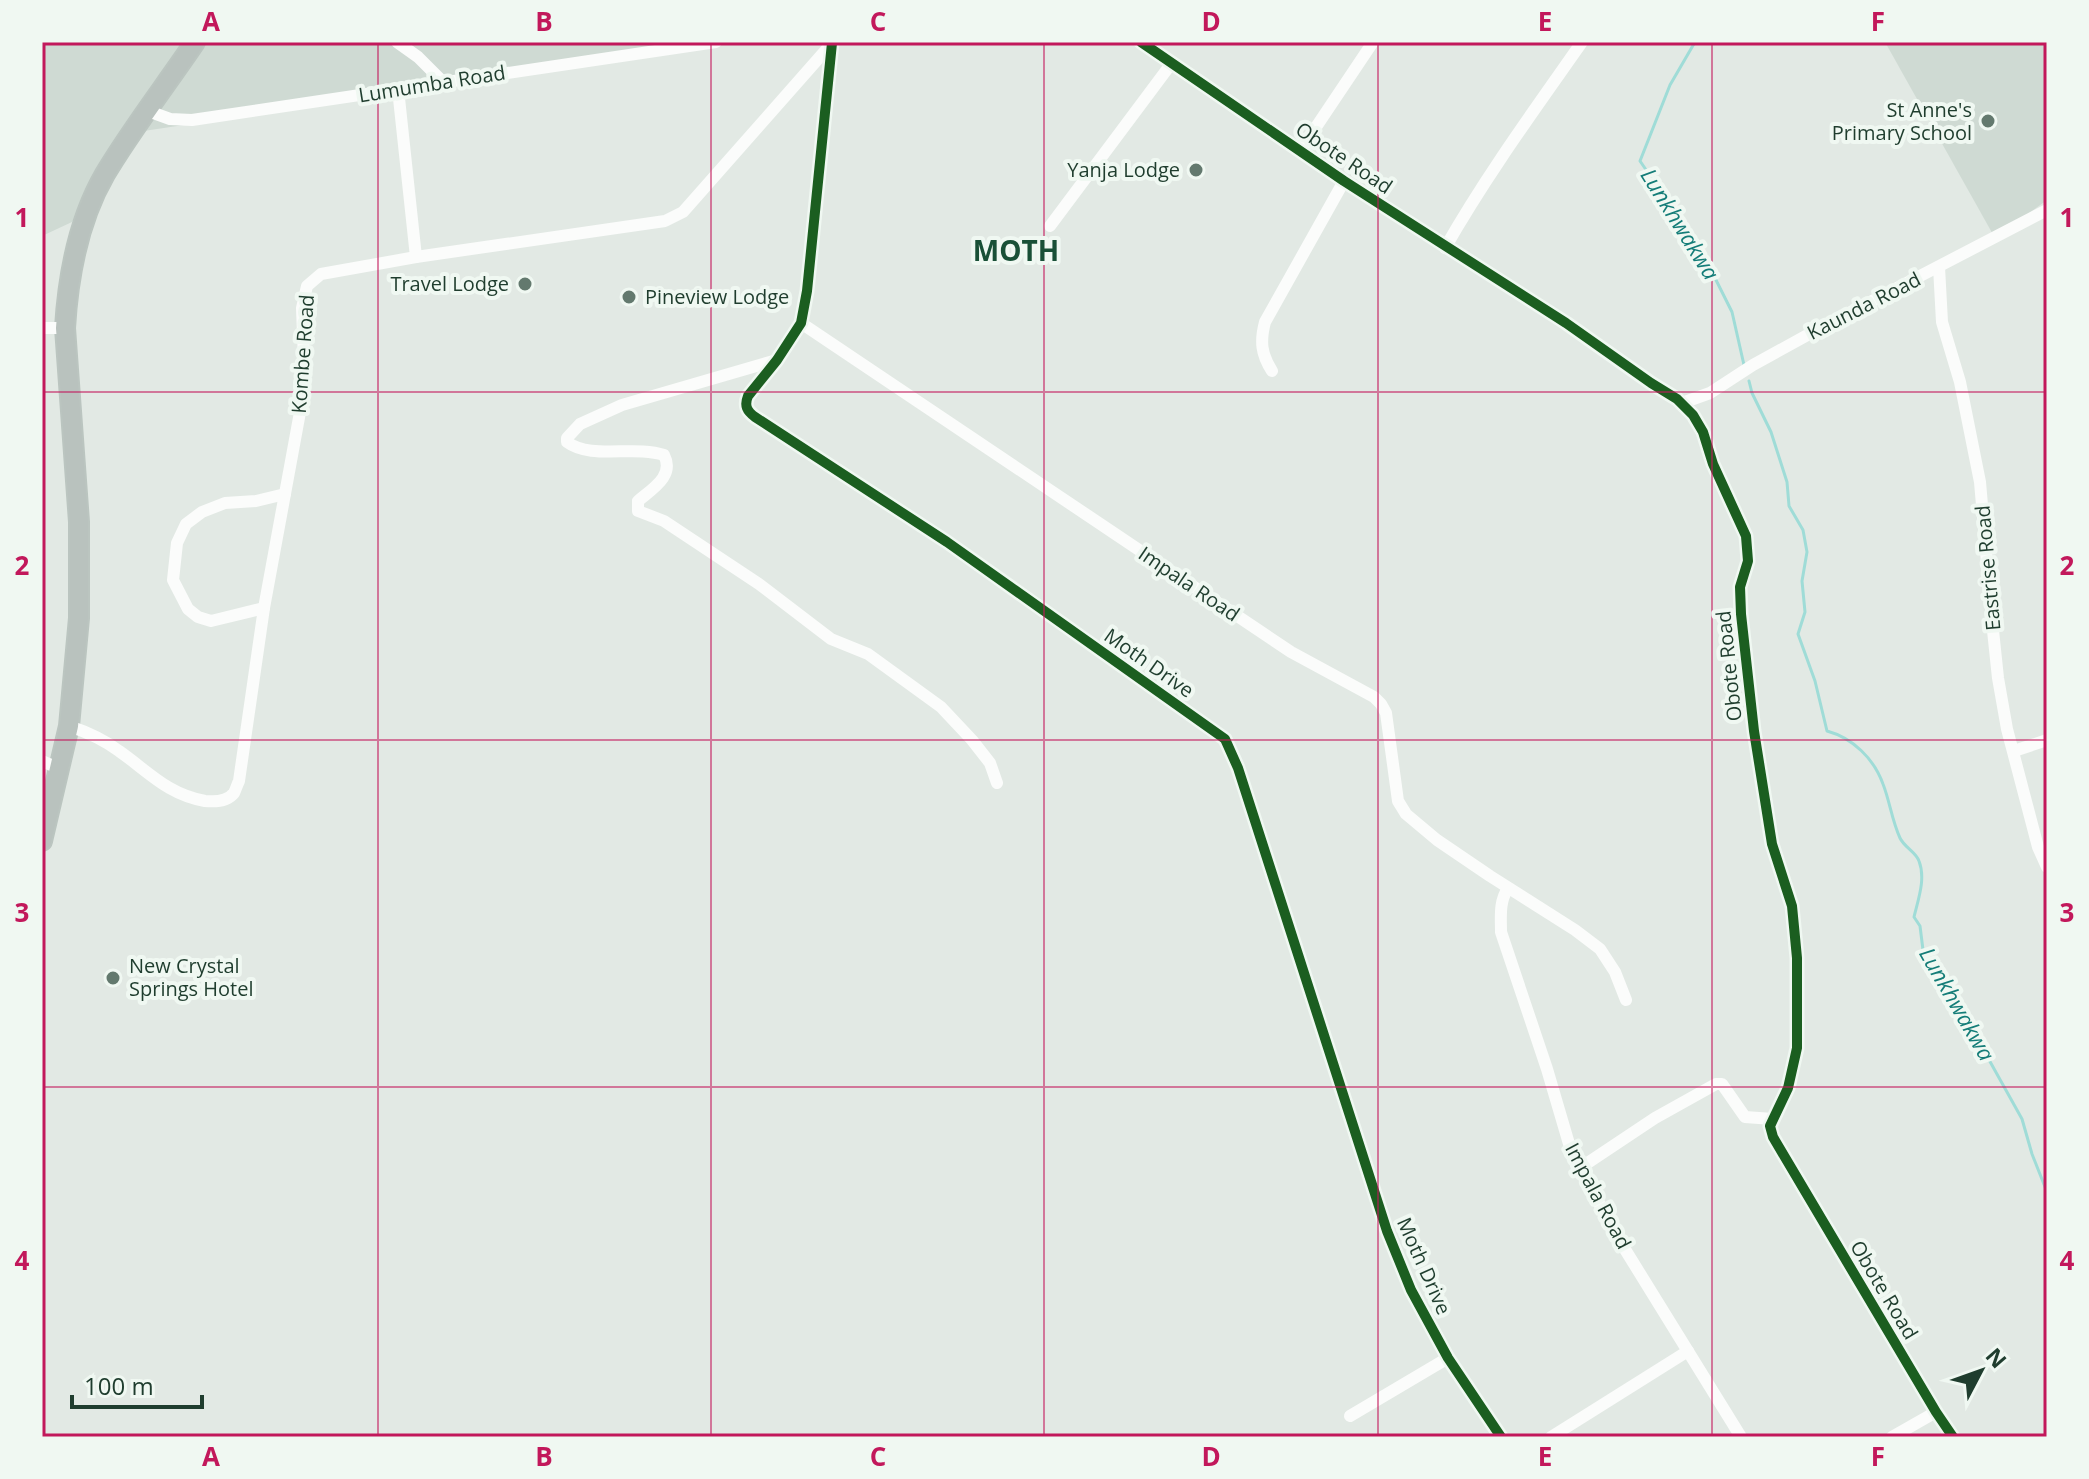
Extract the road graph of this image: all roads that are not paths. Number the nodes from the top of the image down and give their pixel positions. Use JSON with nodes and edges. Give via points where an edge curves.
{"nodes":[{"id":1,"x":195,"y":42,"type":"edge"},
{"id":2,"x":397,"y":42,"type":"edge"},
{"id":3,"x":716,"y":42,"type":"edge"},
{"id":4,"x":833,"y":42,"type":"edge"},
{"id":5,"x":1141,"y":42,"type":"edge"},
{"id":6,"x":1168,"y":42,"type":"edge"},
{"id":7,"x":1373,"y":42,"type":"edge"},
{"id":8,"x":1582,"y":42,"type":"edge"},
{"id":9,"x":1159,"y":55,"type":"junction"},
{"id":10,"x":1171,"y":64,"type":"junction"},
{"id":11,"x":443,"y":82,"type":"junction"},
{"id":12,"x":398,"y":89,"type":"junction"},
{"id":13,"x":148,"y":111,"type":"junction"},
{"id":14,"x":1300,"y":151,"type":"junction"},
{"id":15,"x":1344,"y":181,"type":"junction"},
{"id":16,"x":2047,"y":210,"type":"edge"},
{"id":17,"x":1050,"y":226,"type":"dead end"},
{"id":18,"x":1445,"y":248,"type":"junction"},
{"id":19,"x":416,"y":257,"type":"junction"},
{"id":20,"x":1939,"y":267,"type":"junction"},
{"id":21,"x":801,"y":323,"type":"junction"},
{"id":22,"x":42,"y":328,"type":"edge"},
{"id":23,"x":65,"y":328,"type":"junction"},
{"id":24,"x":777,"y":360,"type":"junction"},
{"id":25,"x":1272,"y":371,"type":"dead end"},
{"id":26,"x":1682,"y":403,"type":"junction"},
{"id":27,"x":285,"y":494,"type":"junction"},
{"id":28,"x":264,"y":608,"type":"junction"},
{"id":29,"x":69,"y":726,"type":"junction"},
{"id":30,"x":2047,"y":740,"type":"edge"},
{"id":31,"x":2014,"y":751,"type":"junction"},
{"id":32,"x":50,"y":765,"type":"edge"},
{"id":33,"x":997,"y":783,"type":"dead end"},
{"id":34,"x":42,"y":841,"type":"edge"},
{"id":35,"x":2047,"y":867,"type":"edge"},
{"id":36,"x":1508,"y":888,"type":"junction"},
{"id":37,"x":1626,"y":1000,"type":"dead end"},
{"id":38,"x":1773,"y":1119,"type":"junction"},
{"id":39,"x":1580,"y":1168,"type":"junction"},
{"id":40,"x":1688,"y":1351,"type":"junction"},
{"id":41,"x":1448,"y":1358,"type":"junction"},
{"id":42,"x":1936,"y":1412,"type":"junction"},
{"id":43,"x":1350,"y":1416,"type":"dead end"},
{"id":44,"x":1501,"y":1437,"type":"edge"},
{"id":45,"x":1551,"y":1437,"type":"edge"},
{"id":46,"x":1741,"y":1437,"type":"edge"},
{"id":47,"x":1892,"y":1437,"type":"edge"},
{"id":48,"x":1953,"y":1437,"type":"edge"}],
"edges":[{"from":1,"to":13,"type":"highway"},
{"from":2,"to":11,"type":"street"},
{"from":3,"to":11,"type":"street","name":"Lumumba Road"},
{"from":4,"to":19,"type":"street","name":"Kombe Road","via":[[674,217]]},
{"from":4,"to":21,"type":"street","name":"Moth Drive"},
{"from":5,"to":9,"type":"street","name":"Obote Road"},
{"from":6,"to":9,"type":"street"},
{"from":7,"to":14,"type":"street"},
{"from":8,"to":18,"type":"street"},
{"from":9,"to":10,"type":"street","name":"Obote Road"},
{"from":10,"to":14,"type":"street","name":"Obote Road"},
{"from":10,"to":17,"type":"street"},
{"from":11,"to":12,"type":"street","name":"Lumumba Road"},
{"from":12,"to":13,"type":"street","name":"Lumumba Road","via":[[192,120]]},
{"from":12,"to":19,"type":"street"},
{"from":13,"to":23,"type":"highway","via":[[104,176],[87,216],[67,296]]},
{"from":14,"to":15,"type":"street","name":"Obote Road"},
{"from":15,"to":18,"type":"street","name":"Obote Road"},
{"from":15,"to":25,"type":"street","via":[[1265,322],[1260,338]]},
{"from":16,"to":20,"type":"street","name":"Kaunda Road"},
{"from":18,"to":26,"type":"street","name":"Obote Road"},
{"from":19,"to":27,"type":"street","name":"Kombe Road","via":[[321,274],[307,286],[302,308],[305,385]]},
{"from":20,"to":26,"type":"street","name":"Kaunda Road","via":[[1710,393]]},
{"from":20,"to":31,"type":"street","name":"Eastrise Road","via":[[1942,322],[1980,482],[1998,678]]},
{"from":21,"to":24,"type":"street","name":"Moth Drive"},
{"from":21,"to":36,"type":"street","name":"Impala Road","via":[[1291,652],[1374,697],[1386,713],[1401,809]]},
{"from":22,"to":23,"type":"street"},
{"from":23,"to":29,"type":"highway","via":[[79,538],[79,618]]},
{"from":24,"to":33,"type":"street","via":[[622,405],[580,424],[567,442],[575,448],[664,455],[665,476],[638,501],[638,511],[664,521],[831,639],[868,654],[941,707],[990,763]]},
{"from":24,"to":41,"type":"street","name":"Moth Drive","via":[[748,396],[749,412],[947,542],[1225,739],[1387,1231]]},
{"from":26,"to":38,"type":"street","name":"Obote Road","via":[[1703,432],[1746,536],[1741,614],[1754,731],[1772,844],[1792,906],[1797,958],[1797,1048],[1788,1088]]},
{"from":27,"to":28,"type":"street","name":"Kombe Road"},
{"from":27,"to":28,"type":"street","via":[[202,512],[186,524],[177,543],[173,580],[198,617],[211,621]]},
{"from":28,"to":29,"type":"street","name":"Kombe Road","via":[[239,781],[225,800],[212,802],[176,792],[106,742]]},
{"from":29,"to":32,"type":"highway"},
{"from":30,"to":31,"type":"street"},
{"from":31,"to":35,"type":"street","name":"Eastrise Road"},
{"from":32,"to":34,"type":"highway"},
{"from":36,"to":37,"type":"street","name":"Impala Road","via":[[1600,949]]},
{"from":36,"to":39,"type":"street","name":"Impala Road","via":[[1500,911],[1501,932]]},
{"from":38,"to":39,"type":"street","via":[[1745,1117],[1722,1084],[1716,1084]]},
{"from":38,"to":42,"type":"street","name":"Obote Road","via":[[1773,1137]]},
{"from":39,"to":40,"type":"street","name":"Impala Road"},
{"from":40,"to":45,"type":"street"},
{"from":40,"to":46,"type":"street","name":"Impala Road"},
{"from":41,"to":43,"type":"street"},
{"from":41,"to":44,"type":"street","name":"Moth Drive"},
{"from":42,"to":47,"type":"street"},
{"from":42,"to":48,"type":"street","name":"Obote Road"}]}
